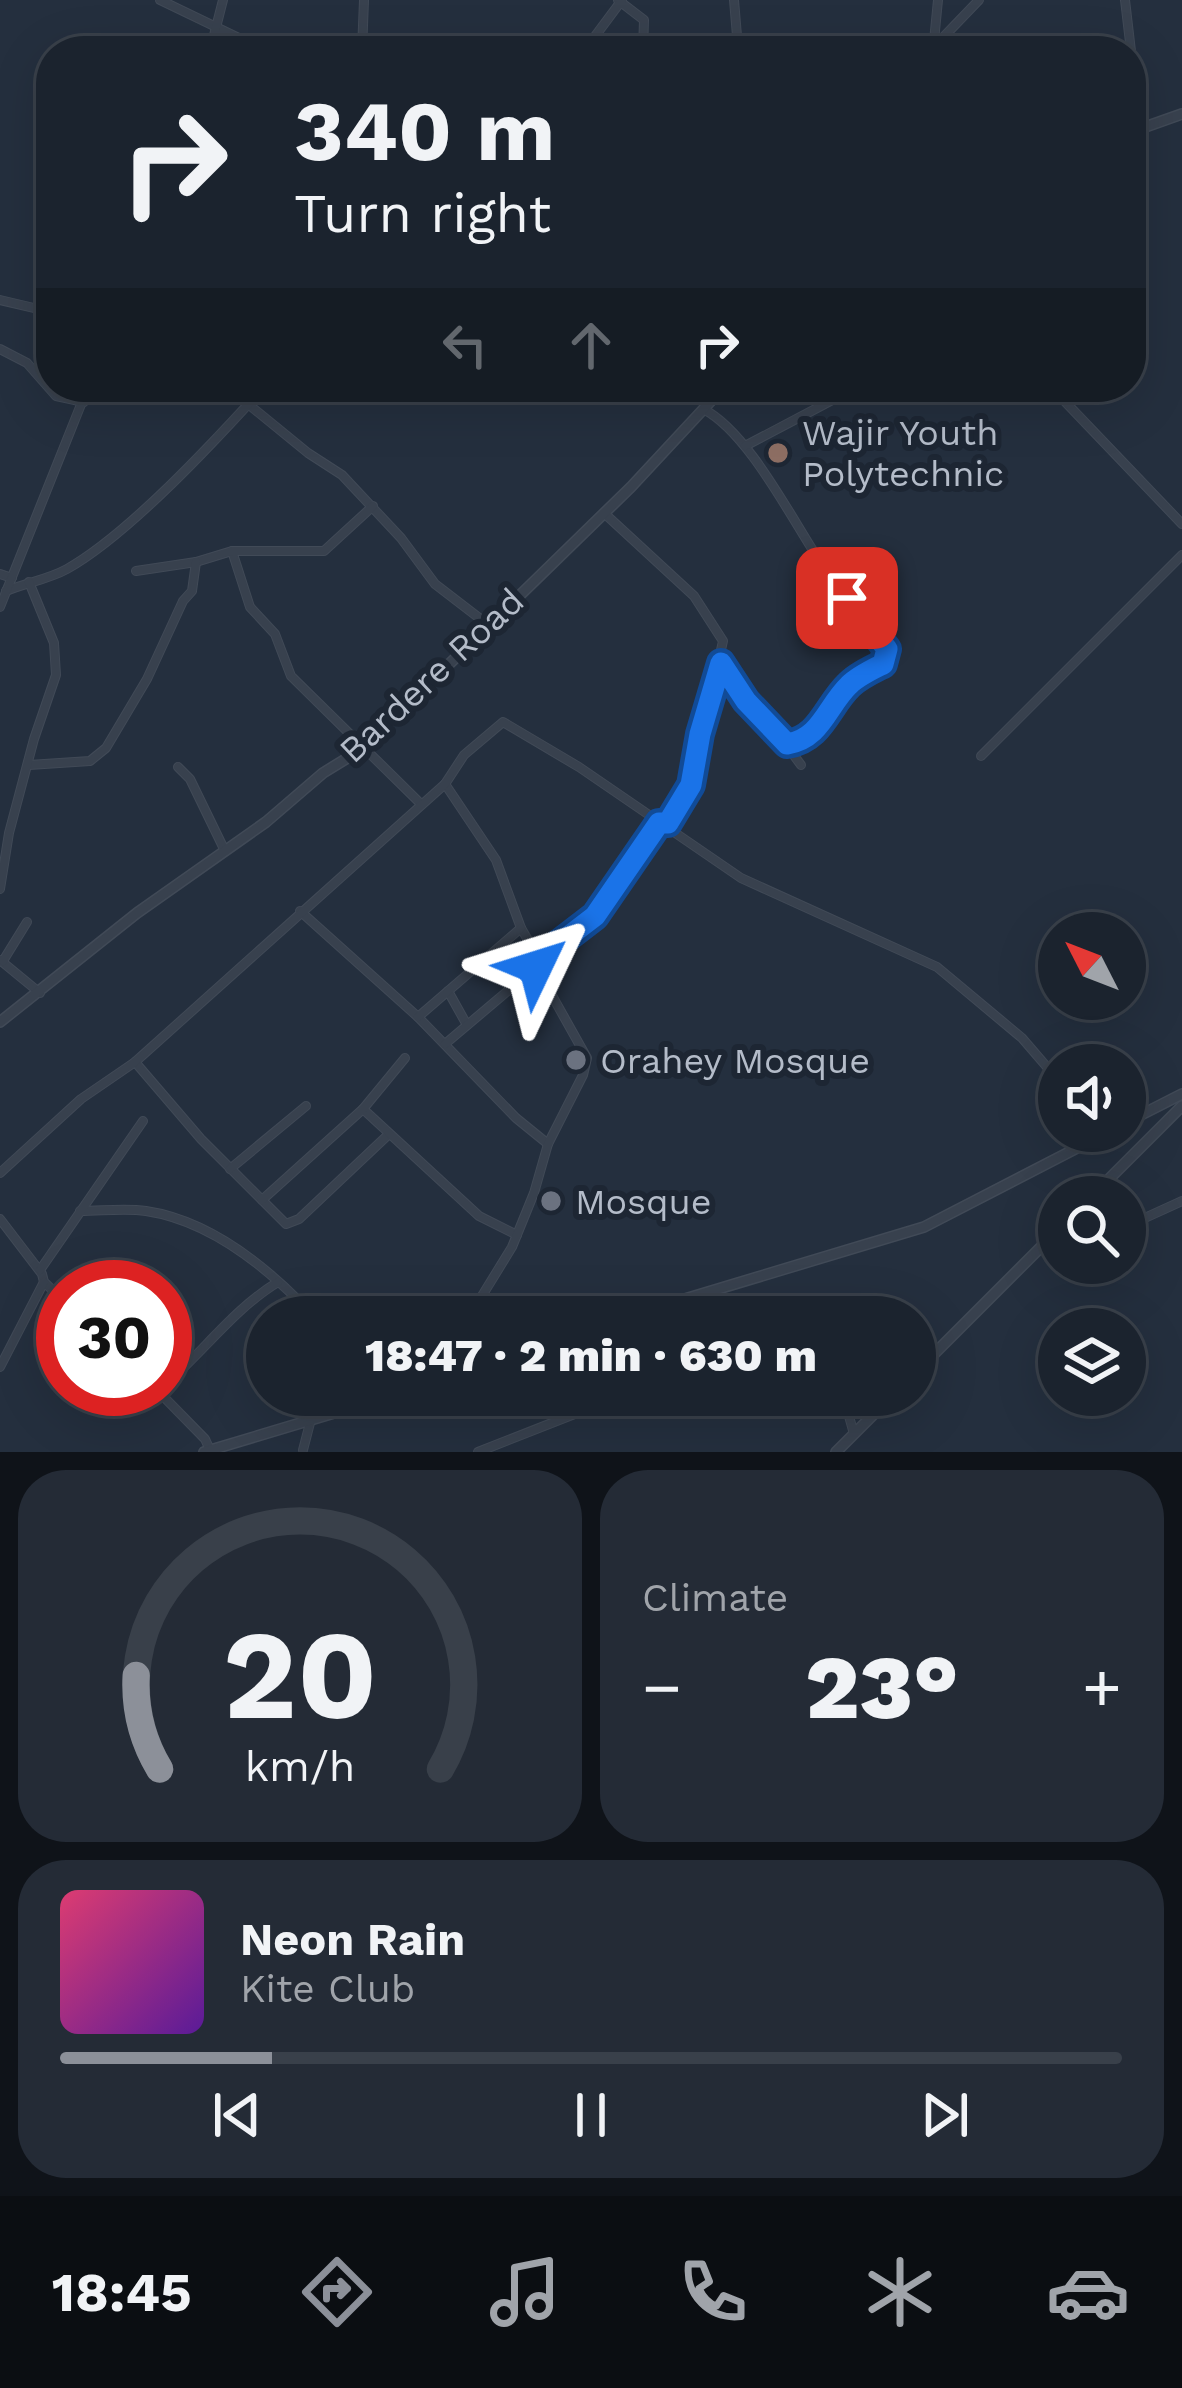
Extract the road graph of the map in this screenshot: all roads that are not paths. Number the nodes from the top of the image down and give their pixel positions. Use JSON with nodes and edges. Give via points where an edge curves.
{"nodes":[{"id":1,"x":160,"y":0,"type":"edge"},
{"id":2,"x":223,"y":0,"type":"edge"},
{"id":3,"x":364,"y":0,"type":"edge"},
{"id":4,"x":734,"y":0,"type":"edge"},
{"id":5,"x":938,"y":0,"type":"edge"},
{"id":6,"x":980,"y":0,"type":"edge"},
{"id":7,"x":1125,"y":0,"type":"edge"},
{"id":8,"x":620,"y":1,"type":"edge"},
{"id":9,"x":214,"y":26,"type":"junction"},
{"id":10,"x":212,"y":36,"type":"edge"},
{"id":11,"x":230,"y":36,"type":"edge"},
{"id":12,"x":363,"y":36,"type":"edge"},
{"id":13,"x":595,"y":36,"type":"edge"},
{"id":14,"x":643,"y":36,"type":"edge"},
{"id":15,"x":737,"y":36,"type":"edge"},
{"id":16,"x":933,"y":36,"type":"edge"},
{"id":17,"x":943,"y":36,"type":"edge"},
{"id":18,"x":1129,"y":36,"type":"edge"},
{"id":19,"x":1182,"y":114,"type":"edge"},
{"id":20,"x":1146,"y":127,"type":"edge"},
{"id":21,"x":1,"y":302,"type":"edge"},
{"id":22,"x":36,"y":308,"type":"edge"},
{"id":23,"x":0,"y":349,"type":"edge"},
{"id":24,"x":36,"y":373,"type":"edge"},
{"id":25,"x":84,"y":402,"type":"edge"},
{"id":26,"x":710,"y":402,"type":"edge"},
{"id":27,"x":829,"y":402,"type":"edge"},
{"id":28,"x":1065,"y":402,"type":"edge"},
{"id":29,"x":248,"y":404,"type":"joint"},
{"id":30,"x":703,"y":409,"type":"junction"},
{"id":31,"x":745,"y":446,"type":"junction"},
{"id":32,"x":373,"y":506,"type":"junction"},
{"id":33,"x":604,"y":513,"type":"junction"},
{"id":34,"x":1182,"y":524,"type":"edge"},
{"id":35,"x":232,"y":551,"type":"junction"},
{"id":36,"x":1182,"y":555,"type":"edge"},
{"id":37,"x":196,"y":562,"type":"junction"},
{"id":38,"x":136,"y":572,"type":"dead end"},
{"id":39,"x":0,"y":574,"type":"edge"},
{"id":40,"x":12,"y":578,"type":"junction"},
{"id":41,"x":29,"y":582,"type":"junction"},
{"id":42,"x":7,"y":591,"type":"junction"},
{"id":43,"x":0,"y":607,"type":"edge"},
{"id":44,"x":487,"y":624,"type":"junction"},
{"id":45,"x":721,"y":663,"type":"junction"},
{"id":46,"x":787,"y":744,"type":"junction"},
{"id":47,"x":362,"y":749,"type":"junction"},
{"id":48,"x":981,"y":756,"type":"dead end"},
{"id":49,"x":29,"y":765,"type":"junction"},
{"id":50,"x":801,"y":765,"type":"dead end"},
{"id":51,"x":178,"y":767,"type":"dead end"},
{"id":52,"x":445,"y":784,"type":"junction"},
{"id":53,"x":420,"y":804,"type":"junction"},
{"id":54,"x":659,"y":823,"type":"junction"},
{"id":55,"x":226,"y":851,"type":"junction"},
{"id":56,"x":1,"y":867,"type":"edge"},
{"id":57,"x":0,"y":889,"type":"edge"},
{"id":58,"x":300,"y":910,"type":"junction"},
{"id":59,"x":26,"y":922,"type":"dead end"},
{"id":60,"x":521,"y":928,"type":"junction"},
{"id":61,"x":2,"y":960,"type":"edge"},
{"id":62,"x":537,"y":963,"type":"junction"},
{"id":63,"x":448,"y":991,"type":"junction"},
{"id":64,"x":41,"y":993,"type":"junction"},
{"id":65,"x":418,"y":1017,"type":"junction"},
{"id":66,"x":0,"y":1022,"type":"edge"},
{"id":67,"x":467,"y":1024,"type":"junction"},
{"id":68,"x":445,"y":1044,"type":"junction"},
{"id":69,"x":1038,"y":1057,"type":"edge"},
{"id":70,"x":405,"y":1058,"type":"dead end"},
{"id":71,"x":135,"y":1062,"type":"junction"},
{"id":72,"x":1182,"y":1094,"type":"edge"},
{"id":73,"x":306,"y":1106,"type":"dead end"},
{"id":74,"x":1182,"y":1106,"type":"edge"},
{"id":75,"x":363,"y":1109,"type":"junction"},
{"id":76,"x":1146,"y":1112,"type":"edge"},
{"id":77,"x":142,"y":1121,"type":"dead end"},
{"id":78,"x":389,"y":1134,"type":"junction"},
{"id":79,"x":548,"y":1144,"type":"junction"},
{"id":80,"x":1060,"y":1152,"type":"edge"},
{"id":81,"x":230,"y":1169,"type":"junction"},
{"id":82,"x":0,"y":1173,"type":"edge"},
{"id":83,"x":1112,"y":1176,"type":"edge"},
{"id":84,"x":262,"y":1200,"type":"junction"},
{"id":85,"x":1182,"y":1201,"type":"edge"},
{"id":86,"x":80,"y":1211,"type":"junction"},
{"id":87,"x":1146,"y":1217,"type":"edge"},
{"id":88,"x":0,"y":1219,"type":"edge"},
{"id":89,"x":517,"y":1235,"type":"junction"},
{"id":90,"x":1038,"y":1257,"type":"edge"},
{"id":91,"x":47,"y":1260,"type":"edge"},
{"id":92,"x":36,"y":1265,"type":"edge"},
{"id":93,"x":279,"y":1281,"type":"junction"},
{"id":94,"x":294,"y":1296,"type":"edge"},
{"id":95,"x":481,"y":1296,"type":"edge"},
{"id":96,"x":695,"y":1296,"type":"edge"},
{"id":97,"x":36,"y":1297,"type":"edge"},
{"id":98,"x":0,"y":1339,"type":"edge"},
{"id":99,"x":9,"y":1349,"type":"junction"},
{"id":100,"x":936,"y":1353,"type":"edge"},
{"id":101,"x":192,"y":1361,"type":"edge"},
{"id":102,"x":0,"y":1367,"type":"edge"},
{"id":103,"x":185,"y":1416,"type":"edge"},
{"id":104,"x":331,"y":1416,"type":"edge"},
{"id":105,"x":570,"y":1416,"type":"edge"},
{"id":106,"x":849,"y":1416,"type":"edge"},
{"id":107,"x":872,"y":1416,"type":"edge"},
{"id":108,"x":310,"y":1423,"type":"junction"},
{"id":109,"x":288,"y":1429,"type":"junction"},
{"id":110,"x":854,"y":1434,"type":"junction"},
{"id":111,"x":207,"y":1451,"type":"edge"},
{"id":112,"x":303,"y":1451,"type":"edge"},
{"id":113,"x":478,"y":1452,"type":"edge"},
{"id":114,"x":836,"y":1452,"type":"edge"}],
"edges":[{"from":1,"to":9,"type":"street"},
{"from":2,"to":9,"type":"street"},
{"from":3,"to":12,"type":"street"},
{"from":4,"to":15,"type":"street"},
{"from":5,"to":16,"type":"street"},
{"from":6,"to":17,"type":"street"},
{"from":7,"to":18,"type":"street"},
{"from":8,"to":13,"type":"street"},
{"from":8,"to":14,"type":"street","via":[[644,20]]},
{"from":9,"to":10,"type":"street"},
{"from":9,"to":11,"type":"street"},
{"from":19,"to":20,"type":"street"},
{"from":21,"to":22,"type":"street"},
{"from":23,"to":24,"type":"street"},
{"from":25,"to":40,"type":"street"},
{"from":26,"to":30,"type":"street","name":"Bardere Road"},
{"from":27,"to":31,"type":"street"},
{"from":28,"to":34,"type":"street"},
{"from":29,"to":32,"type":"street"},
{"from":29,"to":41,"type":"street","via":[[103,543],[65,570]]},
{"from":30,"to":31,"type":"street"},
{"from":30,"to":33,"type":"street","name":"Bardere Road"},
{"from":31,"to":46,"type":"street","via":[[887,649],[883,664],[845,688],[823,723]]},
{"from":32,"to":35,"type":"street","via":[[323,551]]},
{"from":32,"to":44,"type":"street","via":[[435,584]]},
{"from":33,"to":44,"type":"street","name":"Bardere Road"},
{"from":33,"to":45,"type":"street","via":[[711,617],[723,641]]},
{"from":35,"to":37,"type":"street"},
{"from":35,"to":47,"type":"street","via":[[250,607],[275,634],[286,669]]},
{"from":36,"to":48,"type":"street"},
{"from":37,"to":38,"type":"street"},
{"from":37,"to":49,"type":"street","via":[[192,590],[106,748],[90,761]]},
{"from":39,"to":40,"type":"street"},
{"from":40,"to":42,"type":"street"},
{"from":41,"to":42,"type":"street"},
{"from":41,"to":49,"type":"street","via":[[57,666]]},
{"from":42,"to":43,"type":"street"},
{"from":44,"to":47,"type":"street","name":"Bardere Road"},
{"from":45,"to":46,"type":"street"},
{"from":45,"to":54,"type":"street","via":[[691,785],[668,823]]},
{"from":46,"to":50,"type":"street"},
{"from":47,"to":53,"type":"street"},
{"from":47,"to":55,"type":"street","name":"Bardere Road"},
{"from":49,"to":56,"type":"street"},
{"from":51,"to":55,"type":"street"},
{"from":52,"to":53,"type":"street"},
{"from":52,"to":54,"type":"street","via":[[464,755],[510,723]]},
{"from":52,"to":60,"type":"street","via":[[490,850]]},
{"from":53,"to":58,"type":"street"},
{"from":54,"to":62,"type":"street","via":[[595,916]]},
{"from":54,"to":69,"type":"street","via":[[741,878],[937,968]]},
{"from":55,"to":64,"type":"street","name":"Bardere Road"},
{"from":56,"to":57,"type":"street"},
{"from":58,"to":65,"type":"street"},
{"from":58,"to":71,"type":"street"},
{"from":59,"to":61,"type":"street"},
{"from":60,"to":62,"type":"street"},
{"from":60,"to":63,"type":"street"},
{"from":61,"to":64,"type":"street"},
{"from":62,"to":67,"type":"street"},
{"from":62,"to":79,"type":"street","via":[[587,1058]]},
{"from":63,"to":65,"type":"street"},
{"from":63,"to":67,"type":"street"},
{"from":64,"to":66,"type":"street","name":"Bardere Road"},
{"from":65,"to":68,"type":"street"},
{"from":67,"to":68,"type":"street"},
{"from":68,"to":79,"type":"street"},
{"from":70,"to":75,"type":"street"},
{"from":71,"to":81,"type":"street"},
{"from":71,"to":82,"type":"street"},
{"from":72,"to":76,"type":"street"},
{"from":73,"to":81,"type":"street"},
{"from":74,"to":83,"type":"street"},
{"from":75,"to":78,"type":"street"},
{"from":75,"to":84,"type":"street"},
{"from":77,"to":86,"type":"street"},
{"from":78,"to":84,"type":"street","via":[[292,1223]]},
{"from":78,"to":89,"type":"street","via":[[478,1216]]},
{"from":79,"to":89,"type":"street"},
{"from":80,"to":96,"type":"street","via":[[924,1227]]},
{"from":81,"to":84,"type":"street"},
{"from":85,"to":87,"type":"street"},
{"from":86,"to":91,"type":"street"},
{"from":86,"to":93,"type":"street","via":[[146,1211],[178,1220],[242,1251]]},
{"from":88,"to":92,"type":"street"},
{"from":89,"to":95,"type":"street"},
{"from":90,"to":100,"type":"street"},
{"from":93,"to":94,"type":"street"},
{"from":93,"to":101,"type":"street","via":[[247,1301]]},
{"from":97,"to":99,"type":"street"},
{"from":98,"to":99,"type":"street"},
{"from":99,"to":102,"type":"street"},
{"from":103,"to":111,"type":"street"},
{"from":104,"to":108,"type":"street"},
{"from":105,"to":113,"type":"street"},
{"from":106,"to":110,"type":"street"},
{"from":107,"to":110,"type":"street"},
{"from":108,"to":109,"type":"street"},
{"from":108,"to":112,"type":"street"},
{"from":109,"to":111,"type":"street"},
{"from":109,"to":112,"type":"street"},
{"from":110,"to":114,"type":"street"}]}
